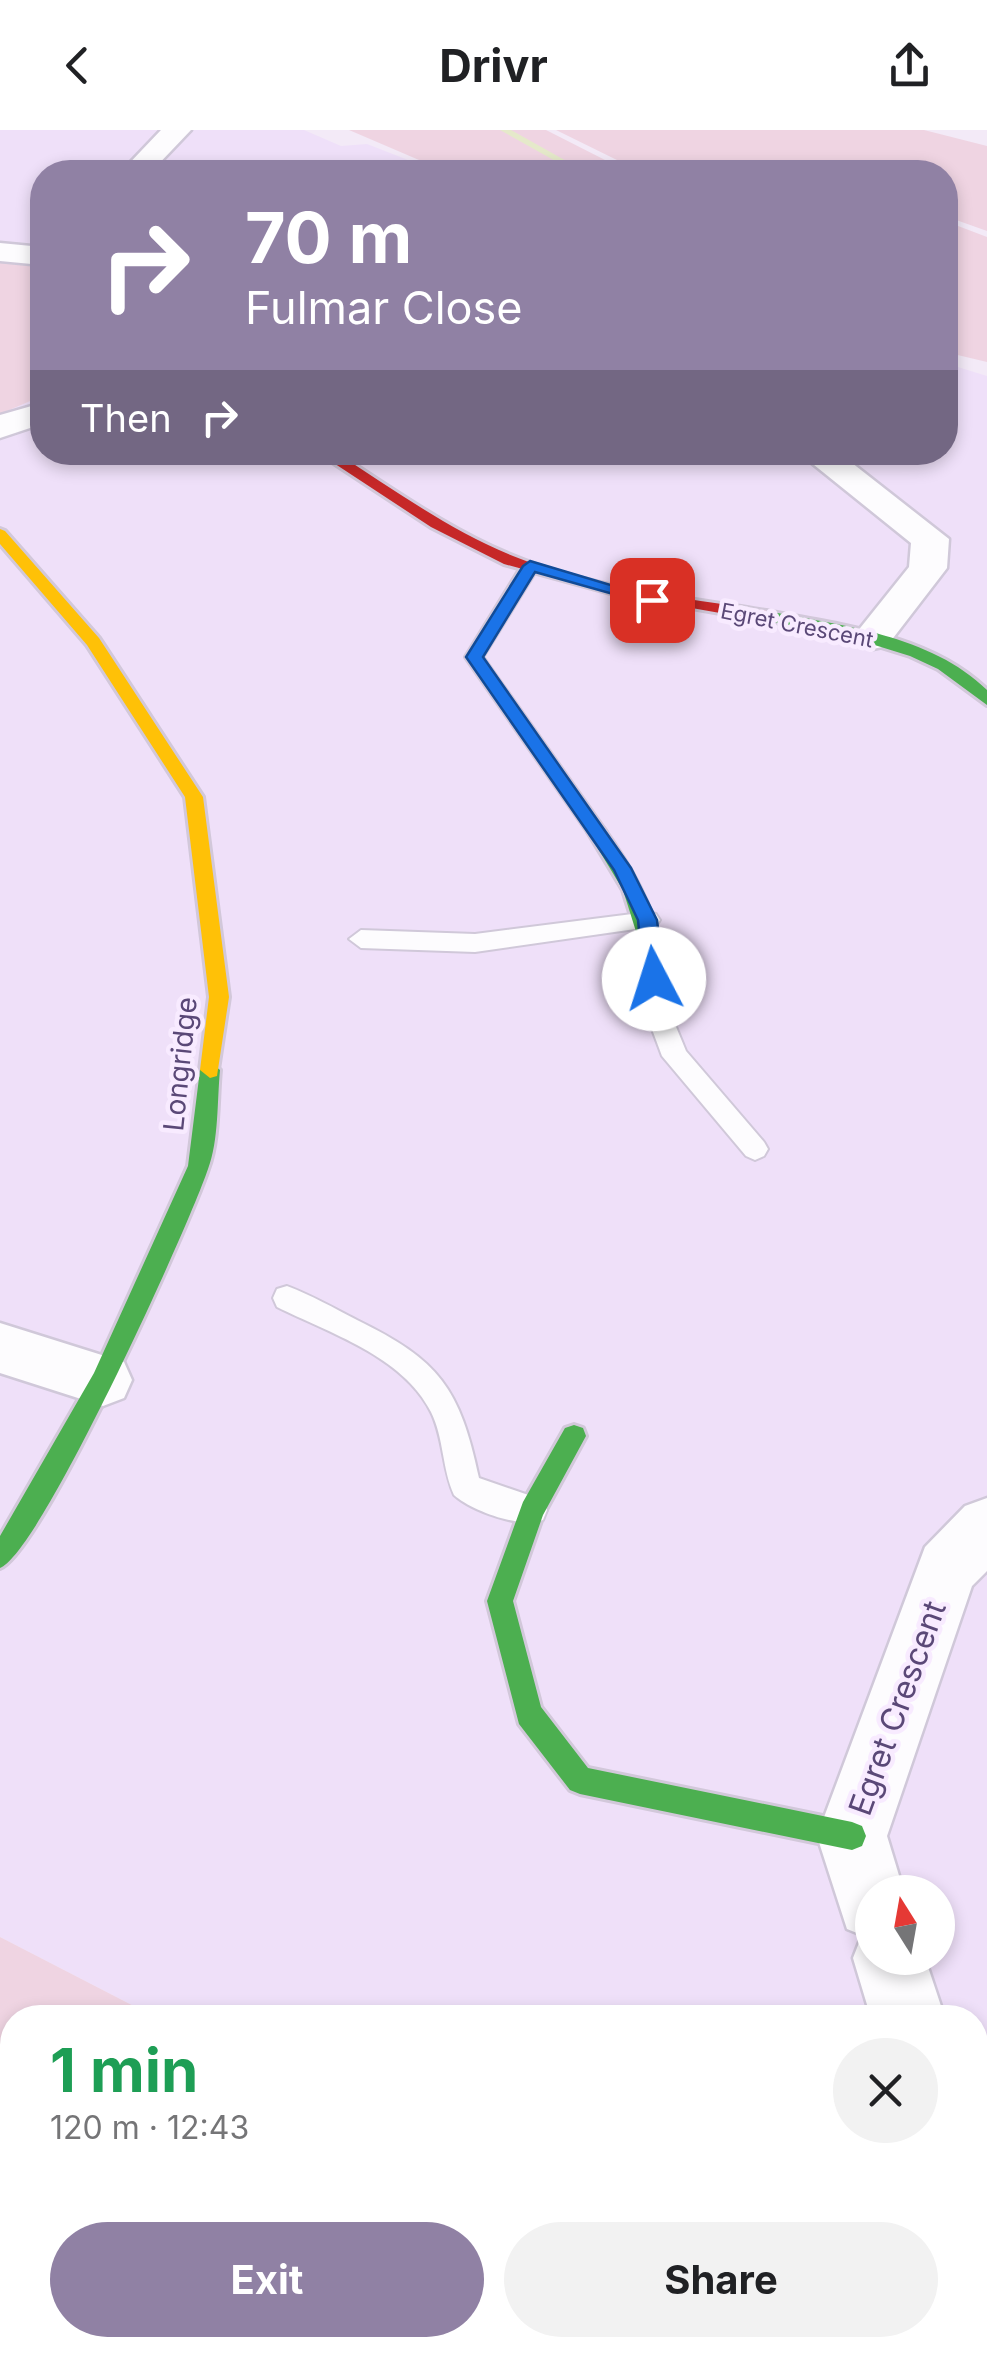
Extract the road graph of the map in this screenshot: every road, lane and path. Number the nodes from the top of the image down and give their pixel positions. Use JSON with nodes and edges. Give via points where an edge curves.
{"nodes":[{"id":1,"x":176,"y":130,"type":"edge"},
{"id":2,"x":147,"y":160,"type":"edge"},
{"id":3,"x":0,"y":252,"type":"edge"},
{"id":4,"x":30,"y":255,"type":"edge"},
{"id":5,"x":30,"y":417,"type":"edge"},
{"id":6,"x":0,"y":427,"type":"edge"},
{"id":7,"x":345,"y":465,"type":"edge"},
{"id":8,"x":834,"y":465,"type":"edge"},
{"id":9,"x":4,"y":545,"type":"edge"},
{"id":10,"x":530,"y":566,"type":"junction"},
{"id":11,"x":872,"y":638,"type":"junction"},
{"id":12,"x":987,"y":700,"type":"edge"},
{"id":13,"x":648,"y":920,"type":"junction"},
{"id":14,"x":361,"y":938,"type":"dead end"},
{"id":15,"x":652,"y":954,"type":"joint"},
{"id":16,"x":754,"y":1149,"type":"dead end"},
{"id":17,"x":288,"y":1298,"type":"dead end"},
{"id":18,"x":0,"y":1348,"type":"edge"},
{"id":19,"x":103,"y":1380,"type":"junction"},
{"id":20,"x":574,"y":1436,"type":"dead end"},
{"id":21,"x":532,"y":1510,"type":"junction"},
{"id":22,"x":987,"y":1527,"type":"edge"},
{"id":23,"x":0,"y":1556,"type":"edge"},
{"id":24,"x":852,"y":1836,"type":"junction"},
{"id":25,"x":863,"y":1875,"type":"edge"},
{"id":26,"x":894,"y":1975,"type":"edge"},
{"id":27,"x":904,"y":2005,"type":"edge"}],
"edges":[{"from":1,"to":2,"type":"street"},
{"from":3,"to":4,"type":"street"},
{"from":5,"to":6,"type":"street"},
{"from":7,"to":10,"type":"street","name":"Egret Crescent","via":[[474,545]]},
{"from":8,"to":11,"type":"street","via":[[930,539],[928,568]]},
{"from":9,"to":19,"type":"street","name":"Longridge","via":[[93,642],[194,797],[219,998],[199,1166]]},
{"from":10,"to":11,"type":"street","name":"Egret Crescent","via":[[652,600]]},
{"from":10,"to":13,"type":"street","via":[[474,657],[622,868]]},
{"from":11,"to":12,"type":"street","name":"Egret Crescent","via":[[972,680]]},
{"from":13,"to":14,"type":"lane","via":[[475,943]]},
{"from":13,"to":15,"type":"street"},
{"from":15,"to":16,"type":"lane","via":[[655,1004],[675,1056]]},
{"from":17,"to":21,"type":"lane","via":[[394,1352],[441,1401],[465,1485]]},
{"from":18,"to":19,"type":"street"},
{"from":19,"to":23,"type":"street","name":"Longridge"},
{"from":20,"to":21,"type":"street"},
{"from":21,"to":24,"type":"street","via":[[500,1602],[529,1714],[580,1780]]},
{"from":22,"to":24,"type":"street","name":"Egret Crescent","via":[[947,1568]]},
{"from":24,"to":25,"type":"street","name":"Egret Crescent"},
{"from":26,"to":27,"type":"street"}]}
